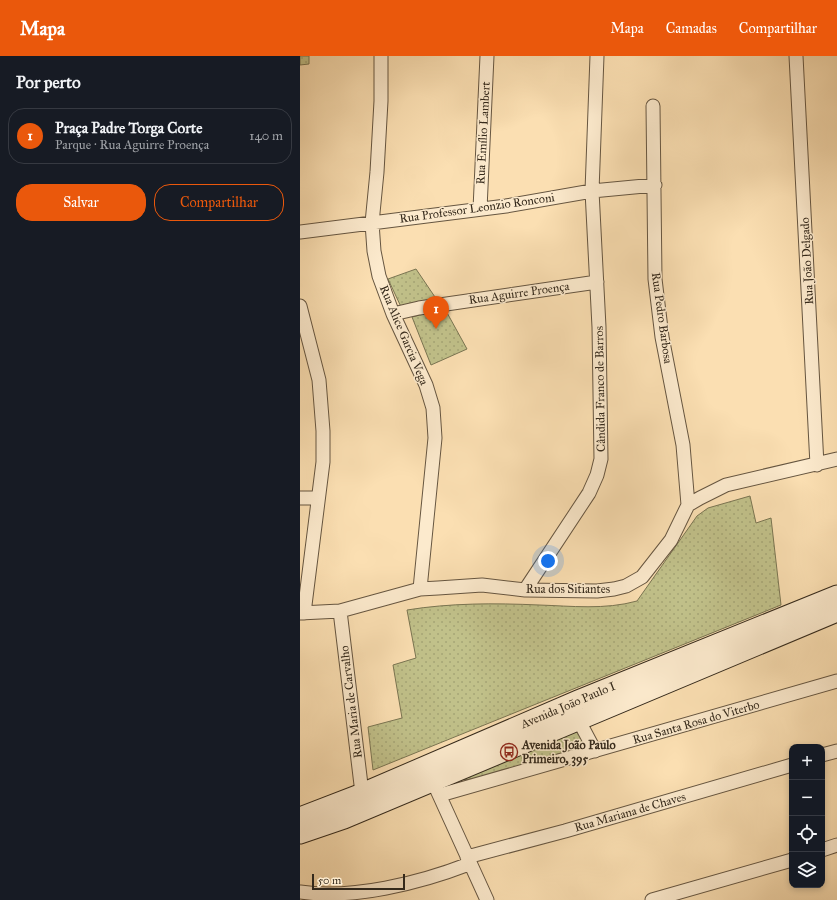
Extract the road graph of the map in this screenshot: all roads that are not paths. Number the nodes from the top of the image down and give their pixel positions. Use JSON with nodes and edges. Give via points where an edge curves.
{"nodes":[{"id":1,"x":381,"y":56,"type":"edge"},
{"id":2,"x":487,"y":56,"type":"edge"},
{"id":3,"x":598,"y":56,"type":"edge"},
{"id":4,"x":796,"y":56,"type":"edge"},
{"id":5,"x":653,"y":106,"type":"dead end"},
{"id":6,"x":655,"y":185,"type":"junction"},
{"id":7,"x":592,"y":191,"type":"junction"},
{"id":8,"x":480,"y":209,"type":"junction"},
{"id":9,"x":372,"y":223,"type":"junction"},
{"id":10,"x":300,"y":232,"type":"edge"},
{"id":11,"x":597,"y":282,"type":"junction"},
{"id":12,"x":300,"y":306,"type":"edge"},
{"id":13,"x":393,"y":314,"type":"junction"},
{"id":14,"x":837,"y":459,"type":"edge"},
{"id":15,"x":817,"y":465,"type":"junction"},
{"id":16,"x":300,"y":498,"type":"edge"},
{"id":17,"x":318,"y":498,"type":"junction"},
{"id":18,"x":688,"y":505,"type":"junction"},
{"id":19,"x":420,"y":589,"type":"junction"},
{"id":20,"x":526,"y":590,"type":"junction"},
{"id":21,"x":837,"y":595,"type":"edge"},
{"id":22,"x":340,"y":611,"type":"junction"},
{"id":23,"x":837,"y":612,"type":"edge"},
{"id":24,"x":302,"y":613,"type":"edge"},
{"id":25,"x":837,"y":681,"type":"edge"},
{"id":26,"x":579,"y":721,"type":"junction"},
{"id":27,"x":475,"y":744,"type":"junction"},
{"id":28,"x":595,"y":751,"type":"junction"},
{"id":29,"x":837,"y":751,"type":"edge"},
{"id":30,"x":825,"y":754,"type":"edge"},
{"id":31,"x":789,"y":766,"type":"edge"},
{"id":32,"x":436,"y":788,"type":"junction"},
{"id":33,"x":362,"y":793,"type":"junction"},
{"id":34,"x":300,"y":817,"type":"edge"},
{"id":35,"x":300,"y":834,"type":"edge"},
{"id":36,"x":837,"y":845,"type":"edge"},
{"id":37,"x":825,"y":849,"type":"edge"},
{"id":38,"x":468,"y":861,"type":"junction"},
{"id":39,"x":789,"y":861,"type":"edge"},
{"id":40,"x":300,"y":892,"type":"edge"},
{"id":41,"x":487,"y":900,"type":"edge"},
{"id":42,"x":652,"y":900,"type":"edge"}],
"edges":[{"from":1,"to":9,"type":"street","name":"Rua Alice Garcia Vega","via":[[377,172]]},
{"from":2,"to":8,"type":"street","name":"Rua Emílio Lambert"},
{"from":3,"to":7,"type":"street","name":"Cândida Franco de Barros"},
{"from":4,"to":15,"type":"street","name":"Rua João Delgado"},
{"from":5,"to":6,"type":"street","name":"Rua Pedro Barbosa"},
{"from":6,"to":7,"type":"street","name":"Rua Professor Leonzio Ronconi"},
{"from":6,"to":18,"type":"street","name":"Rua Pedro Barbosa","via":[[655,279],[662,337],[682,446]]},
{"from":7,"to":8,"type":"street","name":"Rua Professor Leonzio Ronconi"},
{"from":7,"to":11,"type":"street","name":"Cândida Franco de Barros"},
{"from":8,"to":9,"type":"street","name":"Rua Professor Leonzio Ronconi"},
{"from":9,"to":10,"type":"street","name":"Rua Professor Leonzio Ronconi"},
{"from":9,"to":13,"type":"street","name":"Rua Alice Garcia Vega","via":[[379,276]]},
{"from":11,"to":13,"type":"street","name":"Rua Aguirre Proença"},
{"from":11,"to":20,"type":"street","name":"Cândida Franco de Barros","via":[[601,459],[590,493]]},
{"from":12,"to":17,"type":"street","via":[[319,380],[324,462]]},
{"from":13,"to":19,"type":"street","name":"Rua Alice Garcia Vega","via":[[426,386],[433,408],[435,438]]},
{"from":14,"to":15,"type":"street"},
{"from":15,"to":18,"type":"street","via":[[726,485]]},
{"from":16,"to":17,"type":"street"},
{"from":17,"to":24,"type":"street"},
{"from":18,"to":20,"type":"street","name":"Rua dos Sitiantes","via":[[664,551],[642,577],[626,586],[597,591]]},
{"from":19,"to":20,"type":"street","name":"Rua dos Sitiantes","via":[[482,585]]},
{"from":19,"to":22,"type":"street","name":"Rua dos Sitiantes"},
{"from":21,"to":27,"type":"main road","name":"Avenida João Paulo I"},
{"from":22,"to":24,"type":"street","name":"Rua dos Sitiantes"},
{"from":22,"to":33,"type":"street","name":"Rua Maria de Carvalho"},
{"from":23,"to":26,"type":"main road","name":"Avenida João Paulo I"},
{"from":25,"to":28,"type":"street","name":"Rua Santa Rosa do Viterbo"},
{"from":26,"to":28,"type":"street"},
{"from":26,"to":32,"type":"main road","name":"Avenida João Paulo I"},
{"from":27,"to":32,"type":"main road","via":[[464,758],[436,772],[433,776]]},
{"from":27,"to":33,"type":"main road","name":"Avenida João Paulo I"},
{"from":28,"to":32,"type":"street","name":"Rua Santa Rosa do Viterbo"},
{"from":29,"to":30,"type":"street"},
{"from":31,"to":38,"type":"street","name":"Rua Mariana de Chaves"},
{"from":32,"to":35,"type":"main road","name":"Avenida João Paulo I"},
{"from":32,"to":38,"type":"street"},
{"from":33,"to":34,"type":"main road","name":"Avenida João Paulo I"},
{"from":36,"to":37,"type":"street"},
{"from":38,"to":40,"type":"street","name":"Rua Mariana de Chaves","via":[[413,883],[355,897],[327,898]]},
{"from":38,"to":41,"type":"street"},
{"from":39,"to":42,"type":"street"}]}
